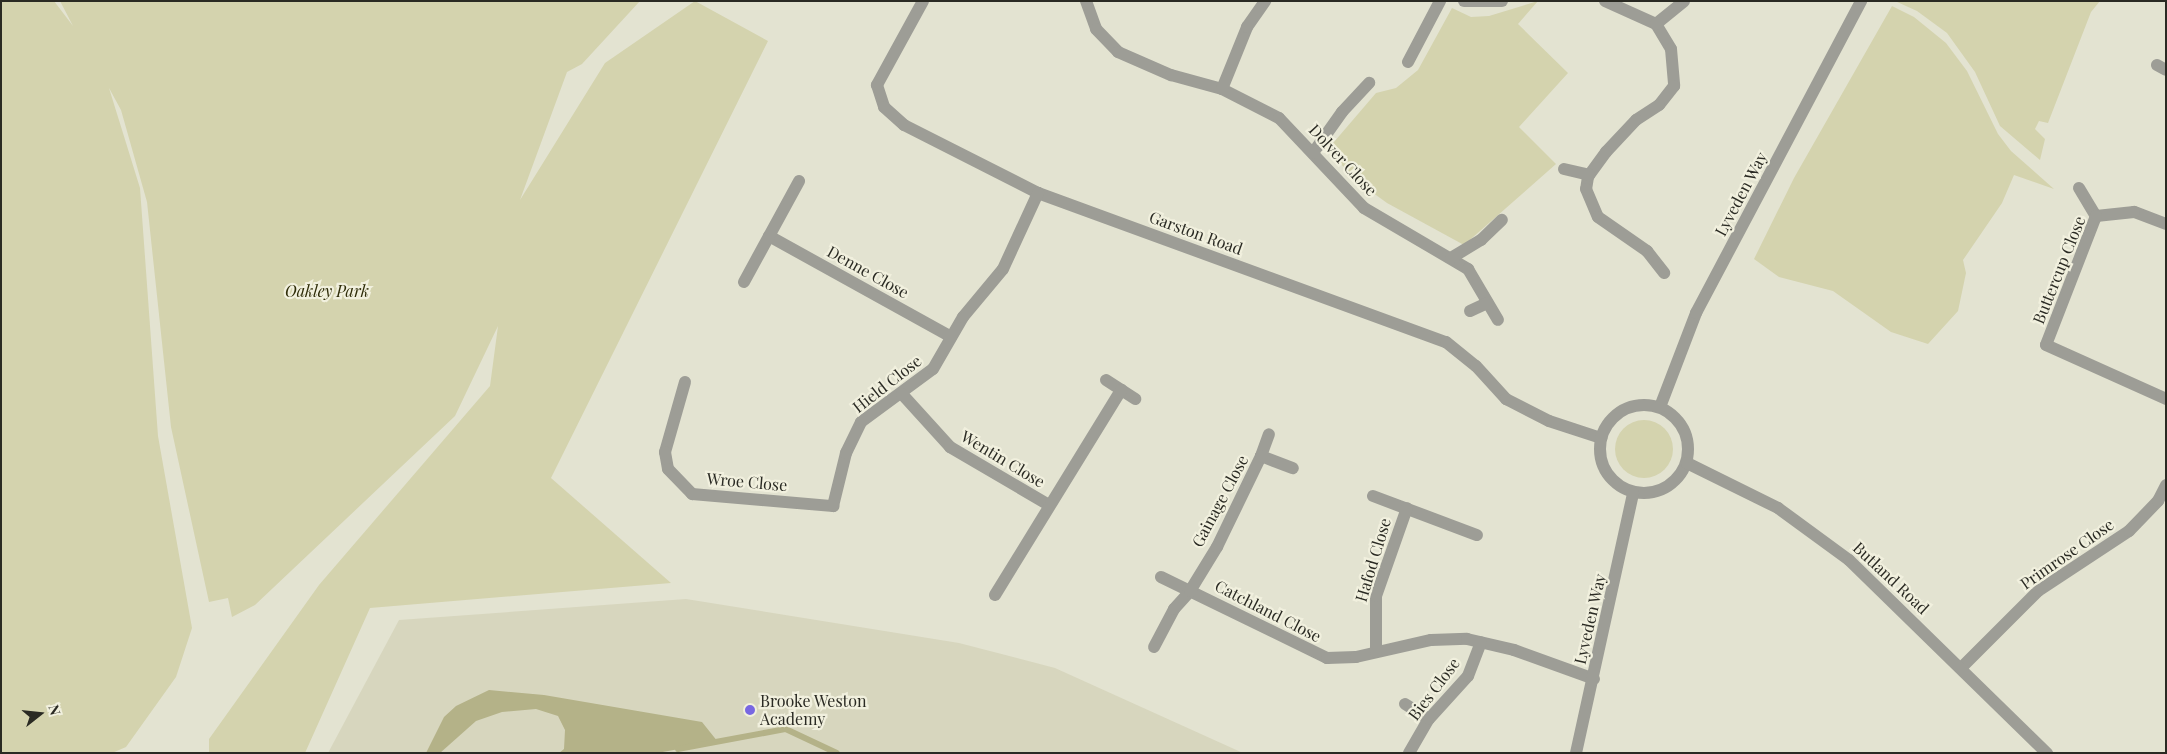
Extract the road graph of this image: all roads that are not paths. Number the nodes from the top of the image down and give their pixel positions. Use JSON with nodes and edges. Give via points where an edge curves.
{"nodes":[{"id":1,"x":924,"y":1,"type":"edge"},
{"id":2,"x":1086,"y":1,"type":"edge"},
{"id":3,"x":1265,"y":1,"type":"edge"},
{"id":4,"x":1440,"y":1,"type":"edge"},
{"id":5,"x":1464,"y":1,"type":"edge"},
{"id":6,"x":1502,"y":1,"type":"edge"},
{"id":7,"x":1605,"y":1,"type":"edge"},
{"id":8,"x":1684,"y":1,"type":"edge"},
{"id":9,"x":1862,"y":1,"type":"edge"},
{"id":10,"x":1656,"y":24,"type":"junction"},
{"id":11,"x":1408,"y":62,"type":"dead end"},
{"id":12,"x":1369,"y":83,"type":"dead end"},
{"id":13,"x":1222,"y":89,"type":"junction"},
{"id":14,"x":1313,"y":153,"type":"junction"},
{"id":15,"x":1564,"y":169,"type":"dead end"},
{"id":16,"x":1589,"y":175,"type":"junction"},
{"id":17,"x":799,"y":181,"type":"dead end"},
{"id":18,"x":2079,"y":188,"type":"dead end"},
{"id":19,"x":1038,"y":193,"type":"junction"},
{"id":20,"x":2096,"y":216,"type":"junction"},
{"id":21,"x":1502,"y":220,"type":"dead end"},
{"id":22,"x":2166,"y":224,"type":"edge"},
{"id":23,"x":769,"y":236,"type":"junction"},
{"id":24,"x":1451,"y":258,"type":"junction"},
{"id":25,"x":1664,"y":273,"type":"dead end"},
{"id":26,"x":744,"y":282,"type":"dead end"},
{"id":27,"x":1487,"y":303,"type":"junction"},
{"id":28,"x":1470,"y":311,"type":"dead end"},
{"id":29,"x":1498,"y":320,"type":"dead end"},
{"id":30,"x":951,"y":337,"type":"junction"},
{"id":31,"x":1106,"y":380,"type":"dead end"},
{"id":32,"x":685,"y":382,"type":"dead end"},
{"id":33,"x":1120,"y":390,"type":"junction"},
{"id":34,"x":902,"y":394,"type":"junction"},
{"id":35,"x":1135,"y":399,"type":"dead end"},
{"id":36,"x":2166,"y":399,"type":"edge"},
{"id":37,"x":1660,"y":407,"type":"junction"},
{"id":38,"x":1269,"y":434,"type":"dead end"},
{"id":39,"x":1601,"y":438,"type":"junction"},
{"id":40,"x":1261,"y":456,"type":"junction"},
{"id":41,"x":1687,"y":463,"type":"junction"},
{"id":42,"x":1293,"y":468,"type":"dead end"},
{"id":43,"x":2166,"y":485,"type":"edge"},
{"id":44,"x":1633,"y":493,"type":"junction"},
{"id":45,"x":1373,"y":496,"type":"dead end"},
{"id":46,"x":833,"y":506,"type":"joint"},
{"id":47,"x":1049,"y":506,"type":"junction"},
{"id":48,"x":1406,"y":508,"type":"junction"},
{"id":49,"x":1477,"y":535,"type":"dead end"},
{"id":50,"x":1161,"y":577,"type":"dead end"},
{"id":51,"x":1190,"y":591,"type":"junction"},
{"id":52,"x":995,"y":595,"type":"dead end"},
{"id":53,"x":1481,"y":642,"type":"junction"},
{"id":54,"x":1154,"y":647,"type":"dead end"},
{"id":55,"x":1376,"y":652,"type":"junction"},
{"id":56,"x":1961,"y":668,"type":"junction"},
{"id":57,"x":1594,"y":679,"type":"junction"},
{"id":58,"x":1405,"y":704,"type":"dead end"},
{"id":59,"x":1429,"y":719,"type":"junction"},
{"id":60,"x":1408,"y":753,"type":"edge"},
{"id":61,"x":1576,"y":753,"type":"edge"},
{"id":62,"x":2047,"y":753,"type":"edge"}],
"edges":[{"from":1,"to":19,"type":"street","name":"Garston Road","via":[[877,85],[884,107],[904,125]]},
{"from":2,"to":13,"type":"street","name":"Dolver Close","via":[[1096,29],[1118,52],[1171,75]]},
{"from":3,"to":13,"type":"street","via":[[1247,27]]},
{"from":4,"to":11,"type":"street"},
{"from":5,"to":6,"type":"street"},
{"from":7,"to":10,"type":"street"},
{"from":8,"to":10,"type":"street"},
{"from":9,"to":37,"type":"street","name":"Lyveden Way","via":[[1696,313]]},
{"from":10,"to":16,"type":"street","via":[[1671,48],[1674,86],[1659,105],[1620,136]]},
{"from":12,"to":14,"type":"street","via":[[1342,112]]},
{"from":13,"to":14,"type":"street","name":"Dolver Close","via":[[1278,118]]},
{"from":14,"to":24,"type":"street","name":"Dolver Close","via":[[1364,208]]},
{"from":15,"to":16,"type":"street"},
{"from":16,"to":25,"type":"street","via":[[1586,189],[1598,217],[1648,251]]},
{"from":17,"to":23,"type":"street"},
{"from":18,"to":20,"type":"street"},
{"from":19,"to":30,"type":"street","name":"Hield Close","via":[[1003,269]]},
{"from":19,"to":39,"type":"street","name":"Garston Road","via":[[1446,342],[1476,366],[1506,399],[1549,420]]},
{"from":20,"to":22,"type":"street","name":"Buttercup Close","via":[[2134,212]]},
{"from":20,"to":36,"type":"street","name":"Buttercup Close","via":[[2046,345]]},
{"from":21,"to":24,"type":"street","via":[[1481,240]]},
{"from":23,"to":26,"type":"street"},
{"from":23,"to":30,"type":"street","name":"Denne Close"},
{"from":24,"to":27,"type":"street","name":"Dolver Close","via":[[1468,269]]},
{"from":27,"to":28,"type":"street"},
{"from":27,"to":29,"type":"street","name":"Dolver Close"},
{"from":30,"to":34,"type":"street","name":"Hield Close","via":[[933,369]]},
{"from":31,"to":33,"type":"street"},
{"from":32,"to":46,"type":"street","name":"Wroe Close","via":[[665,452],[668,469],[692,494]]},
{"from":33,"to":35,"type":"street"},
{"from":33,"to":47,"type":"street"},
{"from":34,"to":46,"type":"street","name":"Hield Close","via":[[861,422],[846,453]]},
{"from":34,"to":47,"type":"street","name":"Wentin Close","via":[[950,447]]},
{"from":37,"to":39,"type":"street","via":[[1640,405],[1623,410],[1609,422]]},
{"from":37,"to":41,"type":"street","via":[[1680,424],[1686,436]]},
{"from":38,"to":40,"type":"street"},
{"from":39,"to":44,"type":"street","via":[[1600,451],[1606,471],[1619,486]]},
{"from":40,"to":42,"type":"street","name":"Gainage Close"},
{"from":40,"to":51,"type":"street","name":"Gainage Close","via":[[1231,521]]},
{"from":41,"to":44,"type":"street","via":[[1678,478],[1665,489]]},
{"from":41,"to":56,"type":"street","name":"Butland Road","via":[[1797,520],[1868,576]]},
{"from":43,"to":56,"type":"street","name":"Primrose Close","via":[[2158,501],[2129,531],[2038,591]]},
{"from":44,"to":57,"type":"street","name":"Lyveden Way"},
{"from":45,"to":48,"type":"street"},
{"from":47,"to":52,"type":"street"},
{"from":48,"to":49,"type":"street"},
{"from":48,"to":55,"type":"street","name":"Hafod Close","via":[[1376,596]]},
{"from":50,"to":51,"type":"street","name":"Catchland Close"},
{"from":51,"to":54,"type":"street","name":"Gainage Close","via":[[1174,609]]},
{"from":51,"to":55,"type":"street","name":"Catchland Close","via":[[1327,658],[1341,660]]},
{"from":53,"to":55,"type":"street","name":"Catchland Close","via":[[1431,640]]},
{"from":53,"to":57,"type":"street","name":"Catchland Close"},
{"from":53,"to":59,"type":"street","name":"Bies Close","via":[[1468,676]]},
{"from":56,"to":62,"type":"street","name":"Butland Road"},
{"from":57,"to":61,"type":"street","name":"Lyveden Way"},
{"from":58,"to":59,"type":"street"},
{"from":59,"to":60,"type":"street","name":"Bies Close"}]}
